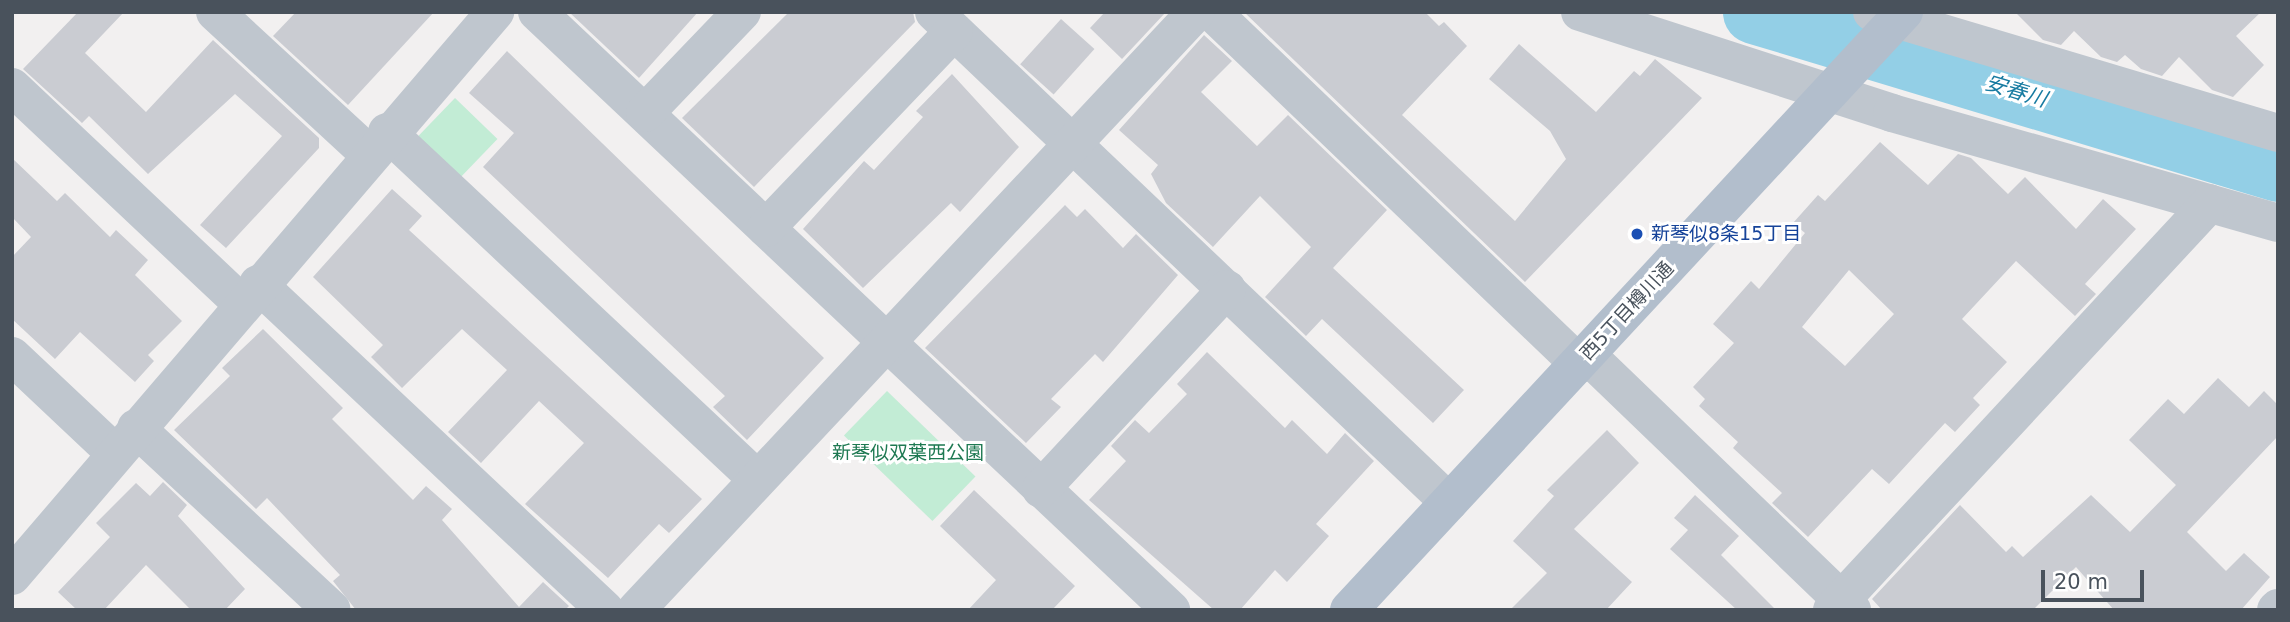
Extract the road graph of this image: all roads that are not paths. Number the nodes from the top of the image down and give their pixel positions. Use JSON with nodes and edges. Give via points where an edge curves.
{"nodes":[{"id":1,"x":215,"y":12,"type":"edge"},
{"id":2,"x":495,"y":12,"type":"edge"},
{"id":3,"x":537,"y":12,"type":"edge"},
{"id":4,"x":742,"y":12,"type":"edge"},
{"id":5,"x":1196,"y":12,"type":"edge"},
{"id":6,"x":1212,"y":12,"type":"edge"},
{"id":7,"x":1580,"y":12,"type":"edge"},
{"id":8,"x":1889,"y":19,"type":"edge"},
{"id":9,"x":944,"y":22,"type":"edge"},
{"id":10,"x":1839,"y":82,"type":"junction"},
{"id":11,"x":12,"y":87,"type":"edge"},
{"id":12,"x":645,"y":113,"type":"junction"},
{"id":13,"x":2276,"y":130,"type":"edge"},
{"id":14,"x":377,"y":142,"type":"junction"},
{"id":15,"x":1073,"y":143,"type":"junction"},
{"id":16,"x":2210,"y":203,"type":"junction"},
{"id":17,"x":2278,"y":223,"type":"edge"},
{"id":18,"x":766,"y":228,"type":"junction"},
{"id":19,"x":1227,"y":289,"type":"junction"},
{"id":20,"x":249,"y":293,"type":"junction"},
{"id":21,"x":887,"y":343,"type":"junction"},
{"id":22,"x":12,"y":356,"type":"edge"},
{"id":23,"x":1583,"y":359,"type":"junction"},
{"id":24,"x":125,"y":440,"type":"junction"},
{"id":25,"x":757,"y":479,"type":"junction"},
{"id":26,"x":1041,"y":489,"type":"junction"},
{"id":27,"x":1449,"y":502,"type":"junction"},
{"id":28,"x":12,"y":576,"type":"edge"},
{"id":29,"x":1842,"y":607,"type":"edge"},
{"id":30,"x":332,"y":610,"type":"edge"},
{"id":31,"x":605,"y":610,"type":"edge"},
{"id":32,"x":636,"y":610,"type":"edge"},
{"id":33,"x":1171,"y":610,"type":"edge"},
{"id":34,"x":1349,"y":610,"type":"edge"}],
"edges":[{"from":1,"to":14,"type":"street"},
{"from":2,"to":14,"type":"street"},
{"from":3,"to":12,"type":"street"},
{"from":4,"to":12,"type":"street"},
{"from":5,"to":15,"type":"street"},
{"from":6,"to":23,"type":"street"},
{"from":7,"to":10,"type":"street"},
{"from":8,"to":10,"type":"main road","name":"西5丁目樽川通"},
{"from":8,"to":13,"type":"street"},
{"from":9,"to":15,"type":"street"},
{"from":9,"to":18,"type":"street"},
{"from":10,"to":16,"type":"street"},
{"from":10,"to":23,"type":"main road","name":"西5丁目樽川通"},
{"from":11,"to":20,"type":"street"},
{"from":12,"to":18,"type":"street"},
{"from":14,"to":20,"type":"street"},
{"from":14,"to":25,"type":"street"},
{"from":15,"to":19,"type":"street"},
{"from":15,"to":21,"type":"street"},
{"from":16,"to":17,"type":"street"},
{"from":16,"to":29,"type":"street"},
{"from":18,"to":21,"type":"street"},
{"from":19,"to":26,"type":"street"},
{"from":19,"to":27,"type":"street"},
{"from":20,"to":24,"type":"street"},
{"from":20,"to":31,"type":"street"},
{"from":21,"to":25,"type":"street"},
{"from":21,"to":26,"type":"street"},
{"from":22,"to":24,"type":"street"},
{"from":23,"to":27,"type":"main road","name":"西5丁目樽川通"},
{"from":23,"to":29,"type":"street"},
{"from":24,"to":28,"type":"street"},
{"from":24,"to":30,"type":"street"},
{"from":25,"to":32,"type":"street"},
{"from":26,"to":33,"type":"street"},
{"from":27,"to":34,"type":"main road","name":"西5丁目樽川通"}]}
